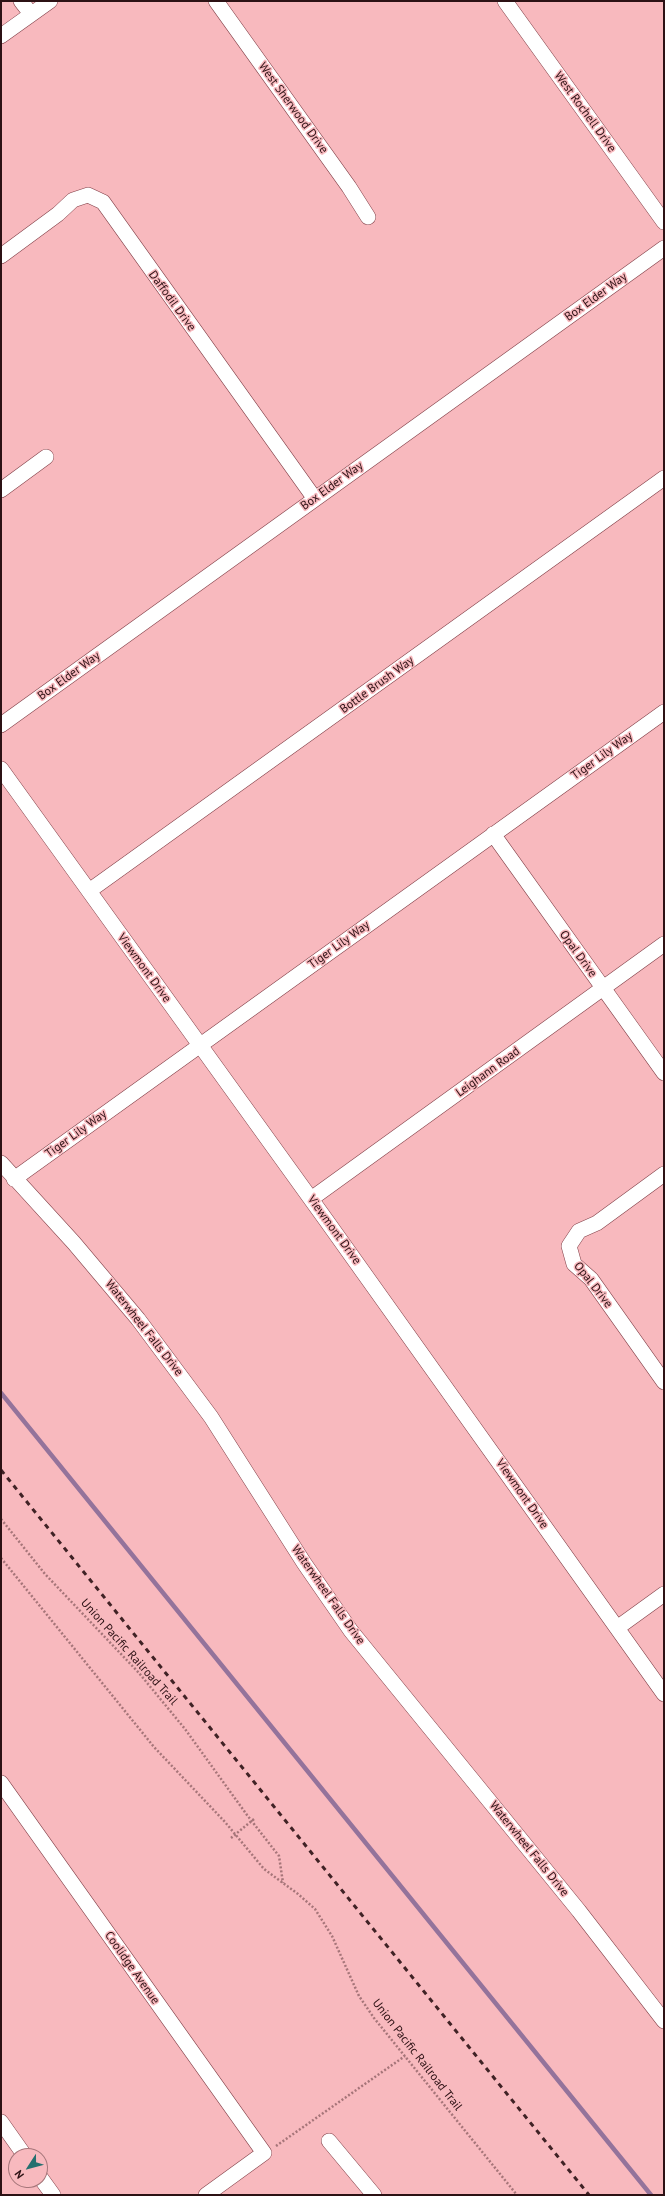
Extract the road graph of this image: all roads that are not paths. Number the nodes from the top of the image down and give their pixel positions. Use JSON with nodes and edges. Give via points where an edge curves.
{"nodes":[{"id":1,"x":22,"y":1,"type":"edge"},
{"id":2,"x":50,"y":1,"type":"edge"},
{"id":3,"x":216,"y":1,"type":"edge"},
{"id":4,"x":505,"y":1,"type":"edge"},
{"id":5,"x":31,"y":14,"type":"junction"},
{"id":6,"x":1,"y":36,"type":"edge"},
{"id":7,"x":368,"y":217,"type":"dead end"},
{"id":8,"x":664,"y":222,"type":"edge"},
{"id":9,"x":664,"y":248,"type":"edge"},
{"id":10,"x":1,"y":256,"type":"edge"},
{"id":11,"x":46,"y":457,"type":"dead end"},
{"id":12,"x":664,"y":478,"type":"edge"},
{"id":13,"x":1,"y":490,"type":"edge"},
{"id":14,"x":314,"y":499,"type":"junction"},
{"id":15,"x":664,"y":712,"type":"edge"},
{"id":16,"x":1,"y":725,"type":"edge"},
{"id":17,"x":1,"y":769,"type":"edge"},
{"id":18,"x":493,"y":834,"type":"junction"},
{"id":19,"x":90,"y":891,"type":"junction"},
{"id":20,"x":664,"y":944,"type":"edge"},
{"id":21,"x":603,"y":988,"type":"junction"},
{"id":22,"x":199,"y":1044,"type":"junction"},
{"id":23,"x":664,"y":1073,"type":"edge"},
{"id":24,"x":1,"y":1163,"type":"edge"},
{"id":25,"x":664,"y":1174,"type":"edge"},
{"id":26,"x":14,"y":1179,"type":"junction"},
{"id":27,"x":312,"y":1199,"type":"junction"},
{"id":28,"x":664,"y":1382,"type":"edge"},
{"id":29,"x":664,"y":1594,"type":"edge"},
{"id":30,"x":617,"y":1628,"type":"junction"},
{"id":31,"x":664,"y":1694,"type":"edge"},
{"id":32,"x":1,"y":1783,"type":"edge"},
{"id":33,"x":664,"y":2021,"type":"edge"},
{"id":34,"x":1,"y":2122,"type":"edge"},
{"id":35,"x":329,"y":2141,"type":"dead end"},
{"id":36,"x":19,"y":2148,"type":"edge"},
{"id":37,"x":206,"y":2195,"type":"edge"},
{"id":38,"x":374,"y":2195,"type":"edge"}],
"edges":[{"from":1,"to":5,"type":"street"},
{"from":2,"to":5,"type":"street"},
{"from":3,"to":7,"type":"street","name":"West Sherwood Drive"},
{"from":4,"to":8,"type":"street","name":"West Rochell Drive"},
{"from":5,"to":6,"type":"street"},
{"from":9,"to":14,"type":"street","name":"Box Elder Way"},
{"from":10,"to":14,"type":"street","name":"Daffodil Drive","via":[[73,200],[88,195],[103,202]]},
{"from":11,"to":13,"type":"street"},
{"from":12,"to":19,"type":"street","name":"Bottle Brush Way"},
{"from":14,"to":16,"type":"street","name":"Box Elder Way"},
{"from":15,"to":18,"type":"street","name":"Tiger Lily Way"},
{"from":17,"to":19,"type":"street","name":"Viewmont Drive"},
{"from":18,"to":21,"type":"street","name":"Opal Drive"},
{"from":18,"to":22,"type":"street","name":"Tiger Lily Way"},
{"from":19,"to":22,"type":"street","name":"Viewmont Drive"},
{"from":20,"to":21,"type":"street","name":"Leighann Road"},
{"from":21,"to":23,"type":"street","name":"Opal Drive"},
{"from":21,"to":27,"type":"street","name":"Leighann Road"},
{"from":22,"to":26,"type":"street","name":"Tiger Lily Way"},
{"from":22,"to":27,"type":"street","name":"Viewmont Drive"},
{"from":24,"to":26,"type":"street","name":"Waterwheel Falls Drive"},
{"from":25,"to":28,"type":"street","name":"Opal Drive","via":[[597,1223],[579,1231],[569,1246],[574,1264],[591,1279]]},
{"from":26,"to":33,"type":"street","name":"Waterwheel Falls Drive","via":[[79,1248],[138,1319],[211,1417],[304,1563],[351,1631],[570,1899]]},
{"from":27,"to":30,"type":"street","name":"Viewmont Drive"},
{"from":29,"to":30,"type":"street"},
{"from":30,"to":31,"type":"street","name":"Viewmont Drive"},
{"from":32,"to":37,"type":"street","name":"Coolidge Avenue","via":[[264,2153]]},
{"from":34,"to":36,"type":"street"},
{"from":35,"to":38,"type":"street"}]}
